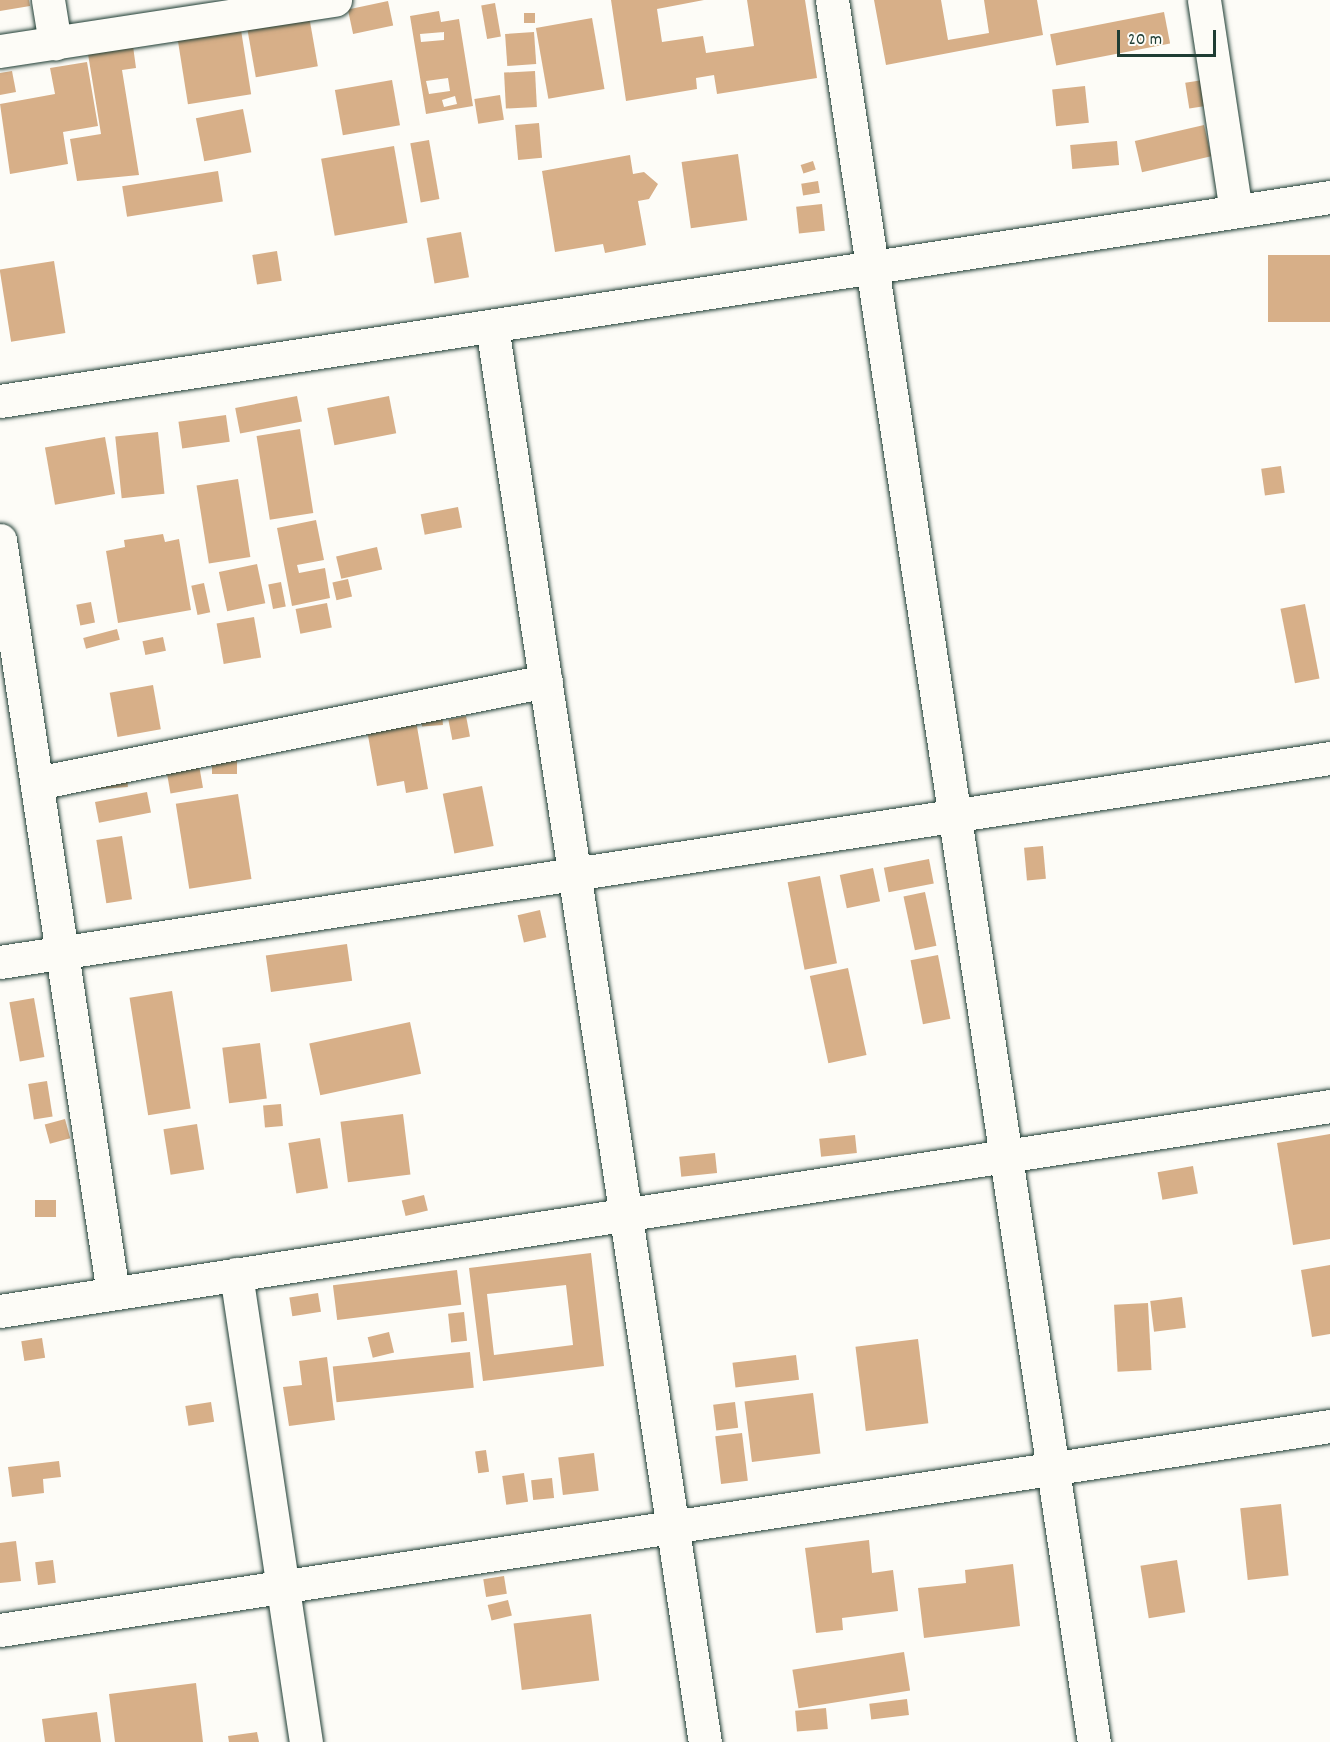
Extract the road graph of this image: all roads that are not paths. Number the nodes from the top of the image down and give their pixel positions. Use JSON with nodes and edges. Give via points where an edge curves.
{"nodes":[{"id":1,"x":48,"y":0,"type":"edge"},
{"id":2,"x":335,"y":0,"type":"edge"},
{"id":3,"x":832,"y":0,"type":"edge"},
{"id":4,"x":1204,"y":0,"type":"edge"},
{"id":5,"x":55,"y":43,"type":"junction"},
{"id":6,"x":0,"y":51,"type":"edge"},
{"id":7,"x":1330,"y":197,"type":"edge"},
{"id":8,"x":1236,"y":211,"type":"junction"},
{"id":9,"x":872,"y":267,"type":"junction"},
{"id":10,"x":492,"y":326,"type":"junction"},
{"id":11,"x":0,"y":401,"type":"edge"},
{"id":12,"x":0,"y":540,"type":"edge"},
{"id":13,"x":546,"y":681,"type":"junction"},
{"id":14,"x":1330,"y":758,"type":"edge"},
{"id":15,"x":37,"y":783,"type":"junction"},
{"id":16,"x":955,"y":815,"type":"junction"},
{"id":17,"x":575,"y":873,"type":"junction"},
{"id":18,"x":62,"y":952,"type":"junction"},
{"id":19,"x":0,"y":962,"type":"edge"},
{"id":20,"x":1330,"y":1107,"type":"edge"},
{"id":21,"x":1006,"y":1156,"type":"junction"},
{"id":22,"x":626,"y":1215,"type":"junction"},
{"id":23,"x":236,"y":1275,"type":"junction"},
{"id":24,"x":113,"y":1293,"type":"junction"},
{"id":25,"x":0,"y":1311,"type":"edge"},
{"id":26,"x":1330,"y":1426,"type":"edge"},
{"id":27,"x":1053,"y":1468,"type":"junction"},
{"id":28,"x":673,"y":1526,"type":"junction"},
{"id":29,"x":283,"y":1587,"type":"junction"},
{"id":30,"x":0,"y":1630,"type":"edge"},
{"id":31,"x":306,"y":1742,"type":"edge"},
{"id":32,"x":705,"y":1742,"type":"edge"},
{"id":33,"x":1094,"y":1742,"type":"edge"}],
"edges":[{"from":1,"to":5,"type":"street"},
{"from":2,"to":5,"type":"street"},
{"from":3,"to":9,"type":"street"},
{"from":4,"to":8,"type":"street"},
{"from":5,"to":6,"type":"street"},
{"from":7,"to":8,"type":"street"},
{"from":8,"to":9,"type":"street"},
{"from":9,"to":10,"type":"street"},
{"from":9,"to":16,"type":"street"},
{"from":10,"to":11,"type":"street"},
{"from":10,"to":13,"type":"street"},
{"from":12,"to":15,"type":"street"},
{"from":13,"to":15,"type":"street"},
{"from":13,"to":17,"type":"street"},
{"from":14,"to":16,"type":"street"},
{"from":15,"to":18,"type":"street"},
{"from":16,"to":17,"type":"street"},
{"from":16,"to":21,"type":"street"},
{"from":17,"to":18,"type":"street"},
{"from":17,"to":22,"type":"street"},
{"from":18,"to":19,"type":"street"},
{"from":18,"to":24,"type":"street"},
{"from":20,"to":21,"type":"street"},
{"from":21,"to":22,"type":"street"},
{"from":21,"to":27,"type":"street"},
{"from":22,"to":23,"type":"street"},
{"from":22,"to":28,"type":"street"},
{"from":23,"to":24,"type":"street"},
{"from":23,"to":29,"type":"street"},
{"from":24,"to":25,"type":"street"},
{"from":26,"to":27,"type":"street"},
{"from":27,"to":28,"type":"street"},
{"from":27,"to":33,"type":"street"},
{"from":28,"to":29,"type":"street"},
{"from":28,"to":32,"type":"street"},
{"from":29,"to":30,"type":"street"},
{"from":29,"to":31,"type":"street"}]}
